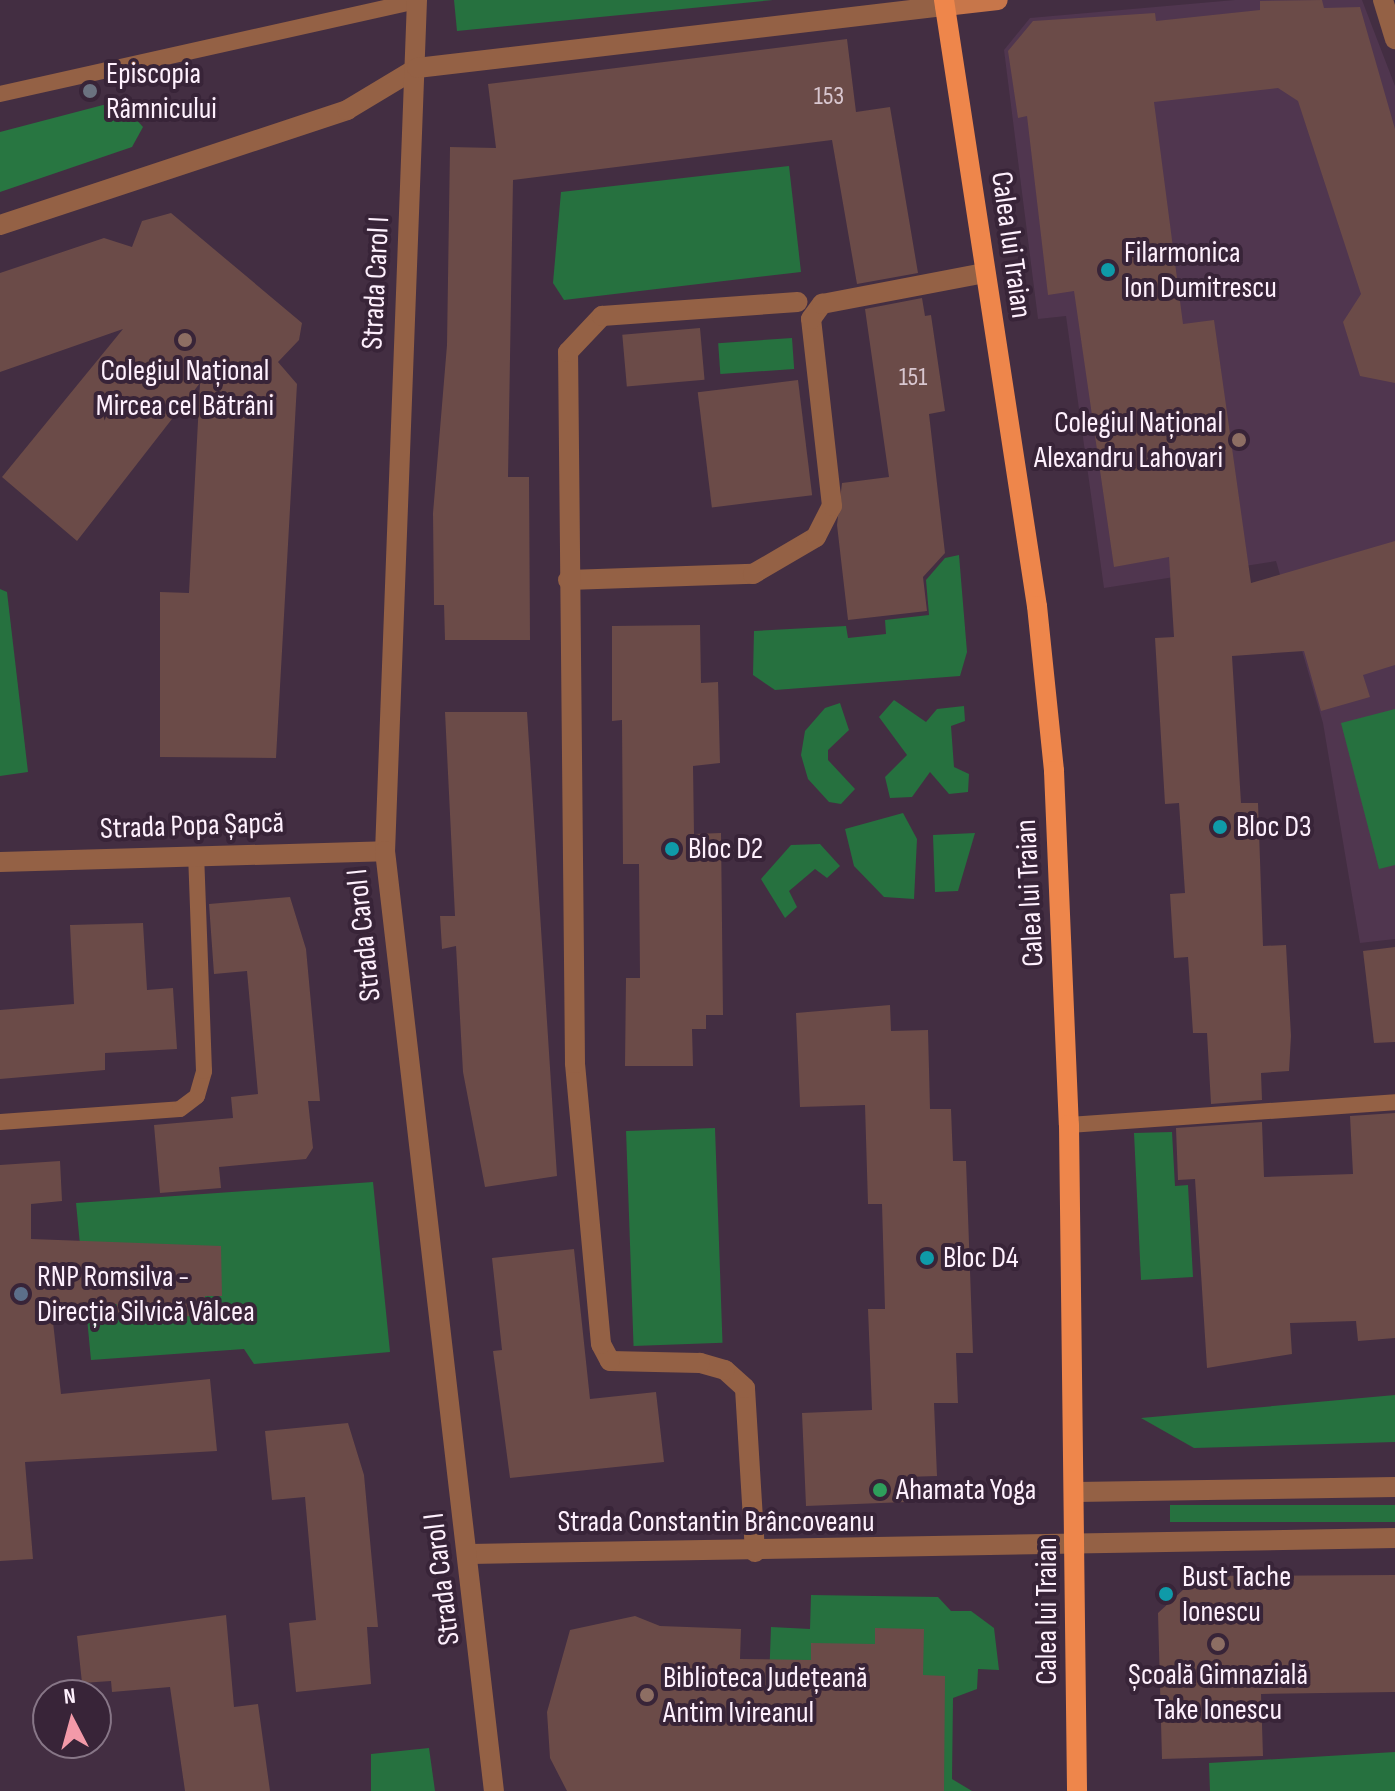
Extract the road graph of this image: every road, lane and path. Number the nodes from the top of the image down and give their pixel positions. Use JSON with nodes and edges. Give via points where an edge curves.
{"nodes":[{"id":1,"x":417,"y":0,"type":"edge"},
{"id":2,"x":998,"y":0,"type":"edge"},
{"id":3,"x":1383,"y":0,"type":"edge"},
{"id":4,"x":945,"y":3,"type":"edge"},
{"id":5,"x":1395,"y":39,"type":"edge"},
{"id":6,"x":417,"y":68,"type":"junction"},
{"id":7,"x":0,"y":94,"type":"edge"},
{"id":8,"x":0,"y":225,"type":"edge"},
{"id":9,"x":985,"y":273,"type":"junction"},
{"id":10,"x":798,"y":302,"type":"dead end"},
{"id":11,"x":568,"y":580,"type":"junction"},
{"id":12,"x":385,"y":851,"type":"junction"},
{"id":13,"x":196,"y":857,"type":"junction"},
{"id":14,"x":0,"y":862,"type":"edge"},
{"id":15,"x":1395,"y":1102,"type":"edge"},
{"id":16,"x":0,"y":1122,"type":"edge"},
{"id":17,"x":1069,"y":1125,"type":"junction"},
{"id":18,"x":1395,"y":1487,"type":"edge"},
{"id":19,"x":1076,"y":1492,"type":"junction"},
{"id":20,"x":1395,"y":1538,"type":"edge"},
{"id":21,"x":1077,"y":1546,"type":"junction"},
{"id":22,"x":755,"y":1552,"type":"junction"},
{"id":23,"x":470,"y":1554,"type":"junction"},
{"id":24,"x":494,"y":1791,"type":"edge"},
{"id":25,"x":1077,"y":1791,"type":"edge"}],
"edges":[{"from":1,"to":6,"type":"street","name":"Strada Carol I"},
{"from":1,"to":7,"type":"lane"},
{"from":2,"to":4,"type":"main road"},
{"from":3,"to":5,"type":"street"},
{"from":4,"to":6,"type":"street"},
{"from":4,"to":9,"type":"main road","name":"Calea lui Traian"},
{"from":6,"to":8,"type":"street","via":[[347,110]]},
{"from":6,"to":12,"type":"street","name":"Strada Carol I"},
{"from":9,"to":11,"type":"street","via":[[822,304],[811,319],[832,506],[816,537],[753,574]]},
{"from":9,"to":17,"type":"main road","name":"Calea lui Traian","via":[[1047,693]]},
{"from":10,"to":11,"type":"street","via":[[602,316],[583,332],[568,352]]},
{"from":11,"to":22,"type":"street","via":[[575,1063],[601,1344],[610,1361],[700,1363],[725,1370],[745,1388]]},
{"from":12,"to":13,"type":"street","name":"Strada Popa Șapcă"},
{"from":12,"to":23,"type":"street","name":"Strada Carol I"},
{"from":13,"to":14,"type":"street","name":"Strada Popa Șapcă"},
{"from":13,"to":16,"type":"lane","via":[[204,1071],[197,1096],[180,1109]]},
{"from":15,"to":17,"type":"lane"},
{"from":17,"to":19,"type":"main road","name":"Calea lui Traian"},
{"from":18,"to":19,"type":"street"},
{"from":19,"to":21,"type":"main road","name":"Calea lui Traian"},
{"from":20,"to":21,"type":"street","name":"Strada Constantin Brâncoveanu"},
{"from":21,"to":22,"type":"street","name":"Strada Constantin Brâncoveanu"},
{"from":21,"to":25,"type":"main road","name":"Calea lui Traian"},
{"from":22,"to":23,"type":"street","name":"Strada Constantin Brâncoveanu"},
{"from":23,"to":24,"type":"street","name":"Strada Carol I"}]}
